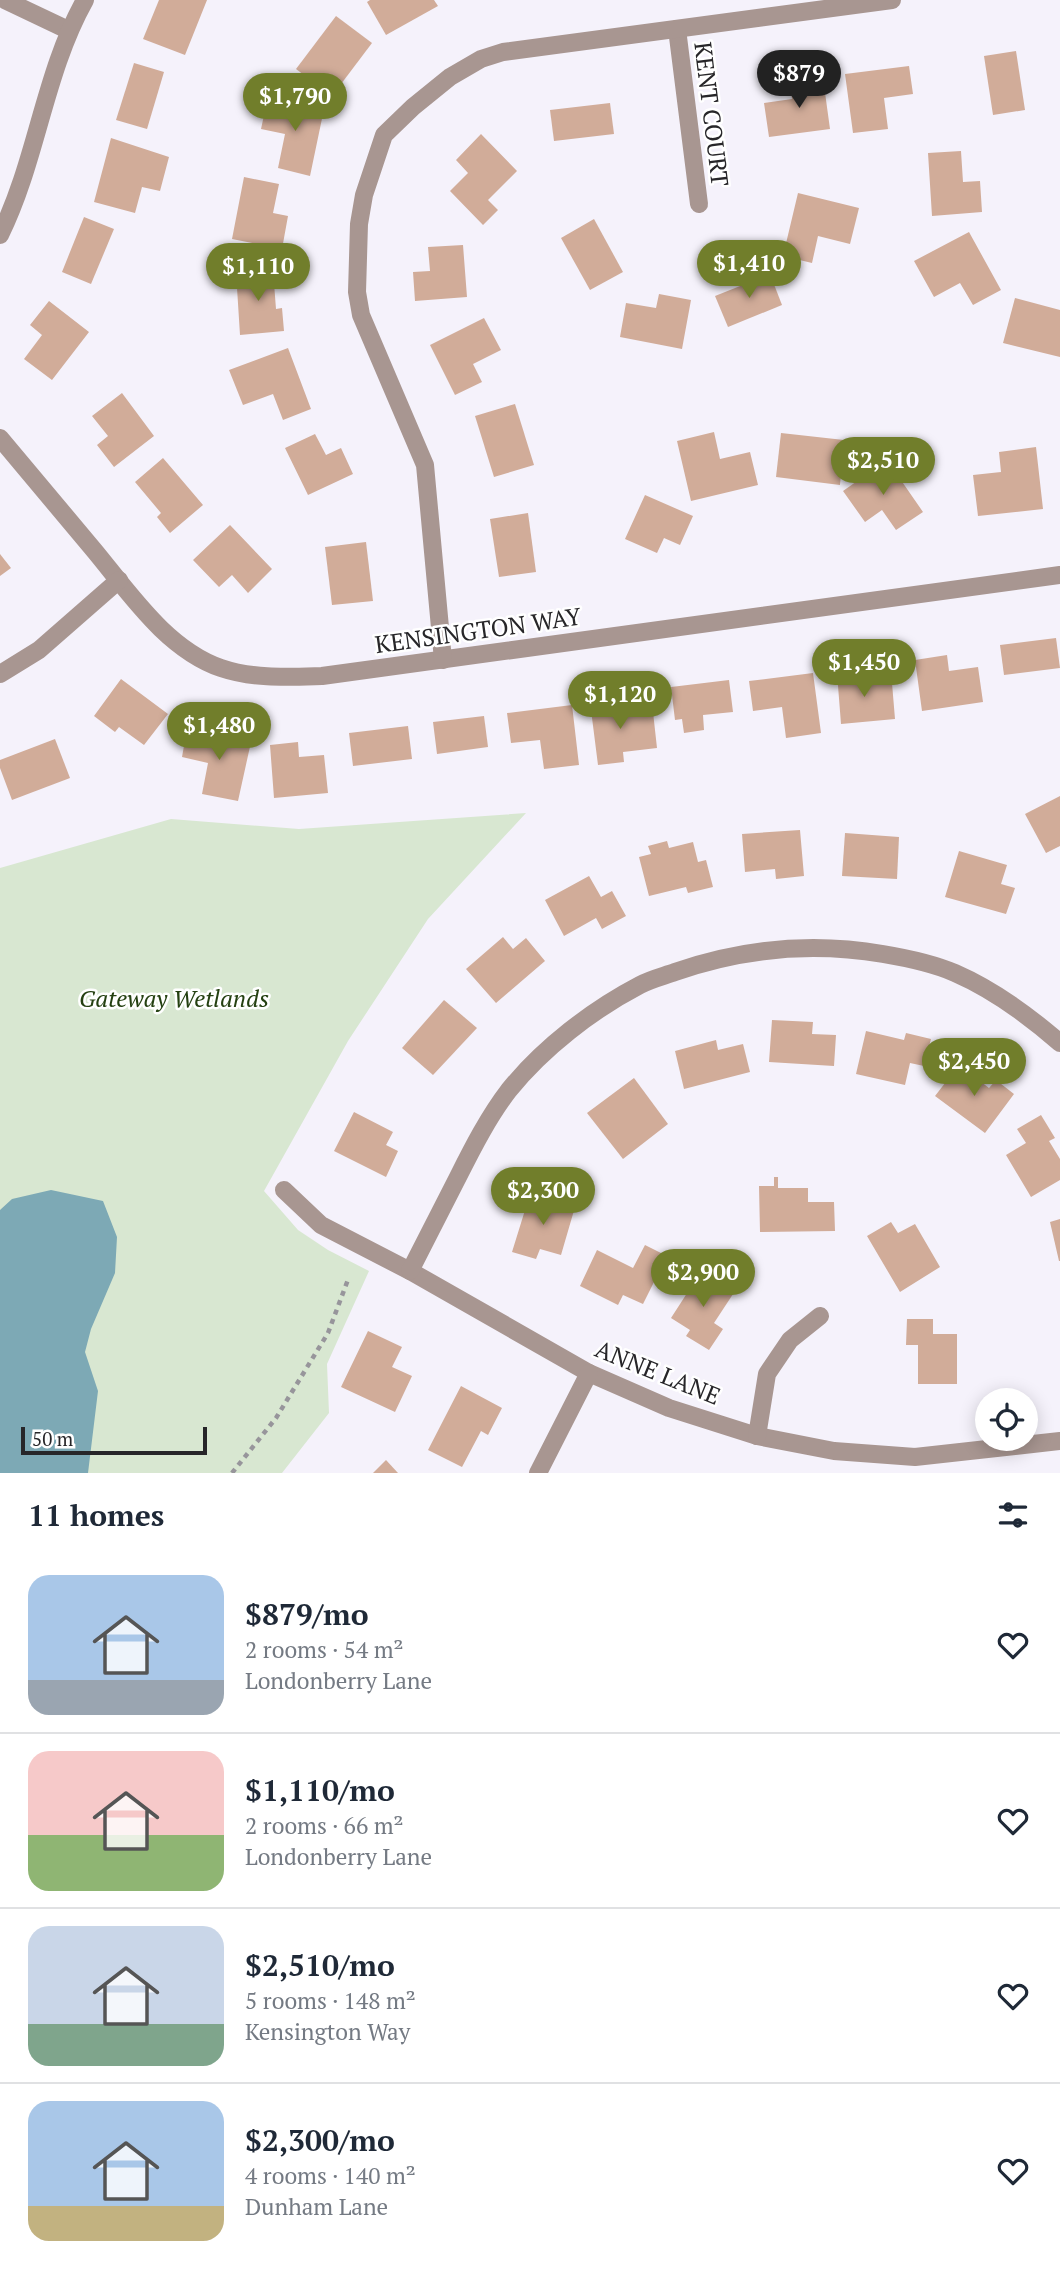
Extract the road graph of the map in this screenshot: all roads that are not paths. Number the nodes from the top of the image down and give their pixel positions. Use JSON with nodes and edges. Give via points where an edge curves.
{"nodes":[{"id":1,"x":5,"y":0,"type":"edge"},
{"id":2,"x":85,"y":0,"type":"edge"},
{"id":3,"x":892,"y":0,"type":"edge"},
{"id":4,"x":677,"y":29,"type":"junction"},
{"id":5,"x":68,"y":30,"type":"junction"},
{"id":6,"x":699,"y":204,"type":"dead end"},
{"id":7,"x":0,"y":235,"type":"edge"},
{"id":8,"x":0,"y":438,"type":"edge"},
{"id":9,"x":1060,"y":575,"type":"edge"},
{"id":10,"x":119,"y":580,"type":"junction"},
{"id":11,"x":443,"y":660,"type":"junction"},
{"id":12,"x":0,"y":674,"type":"edge"},
{"id":13,"x":1060,"y":1042,"type":"edge"},
{"id":14,"x":284,"y":1189,"type":"dead end"},
{"id":15,"x":410,"y":1271,"type":"junction"},
{"id":16,"x":820,"y":1316,"type":"dead end"},
{"id":17,"x":589,"y":1373,"type":"junction"},
{"id":18,"x":757,"y":1436,"type":"junction"},
{"id":19,"x":1060,"y":1441,"type":"edge"},
{"id":20,"x":538,"y":1473,"type":"edge"}],
"edges":[{"from":1,"to":5,"type":"street"},
{"from":2,"to":5,"type":"street"},
{"from":3,"to":4,"type":"street"},
{"from":4,"to":6,"type":"street","name":"KENT COURT"},
{"from":4,"to":11,"type":"street","via":[[526,47],[481,59],[450,77],[384,135],[361,214],[357,292],[369,338],[425,465]]},
{"from":5,"to":7,"type":"street","via":[[16,198]]},
{"from":8,"to":10,"type":"street","name":"KENSINGTON WAY"},
{"from":9,"to":11,"type":"street","name":"KENSINGTON WAY"},
{"from":10,"to":11,"type":"street","name":"KENSINGTON WAY","via":[[165,632],[202,660],[249,675],[322,676]]},
{"from":10,"to":12,"type":"street","via":[[39,650]]},
{"from":13,"to":15,"type":"street","via":[[995,994],[953,972],[909,959],[817,947],[768,949],[709,960],[642,984],[596,1012],[548,1050],[509,1091],[479,1136]]},
{"from":14,"to":15,"type":"street","name":"ANNE LANE","via":[[321,1225]]},
{"from":15,"to":17,"type":"street","name":"ANNE LANE"},
{"from":16,"to":18,"type":"street","via":[[790,1340],[767,1374]]},
{"from":17,"to":18,"type":"street","name":"ANNE LANE","via":[[669,1408]]},
{"from":17,"to":20,"type":"street"},
{"from":18,"to":19,"type":"street","name":"ANNE LANE","via":[[834,1451],[915,1457]]}]}
